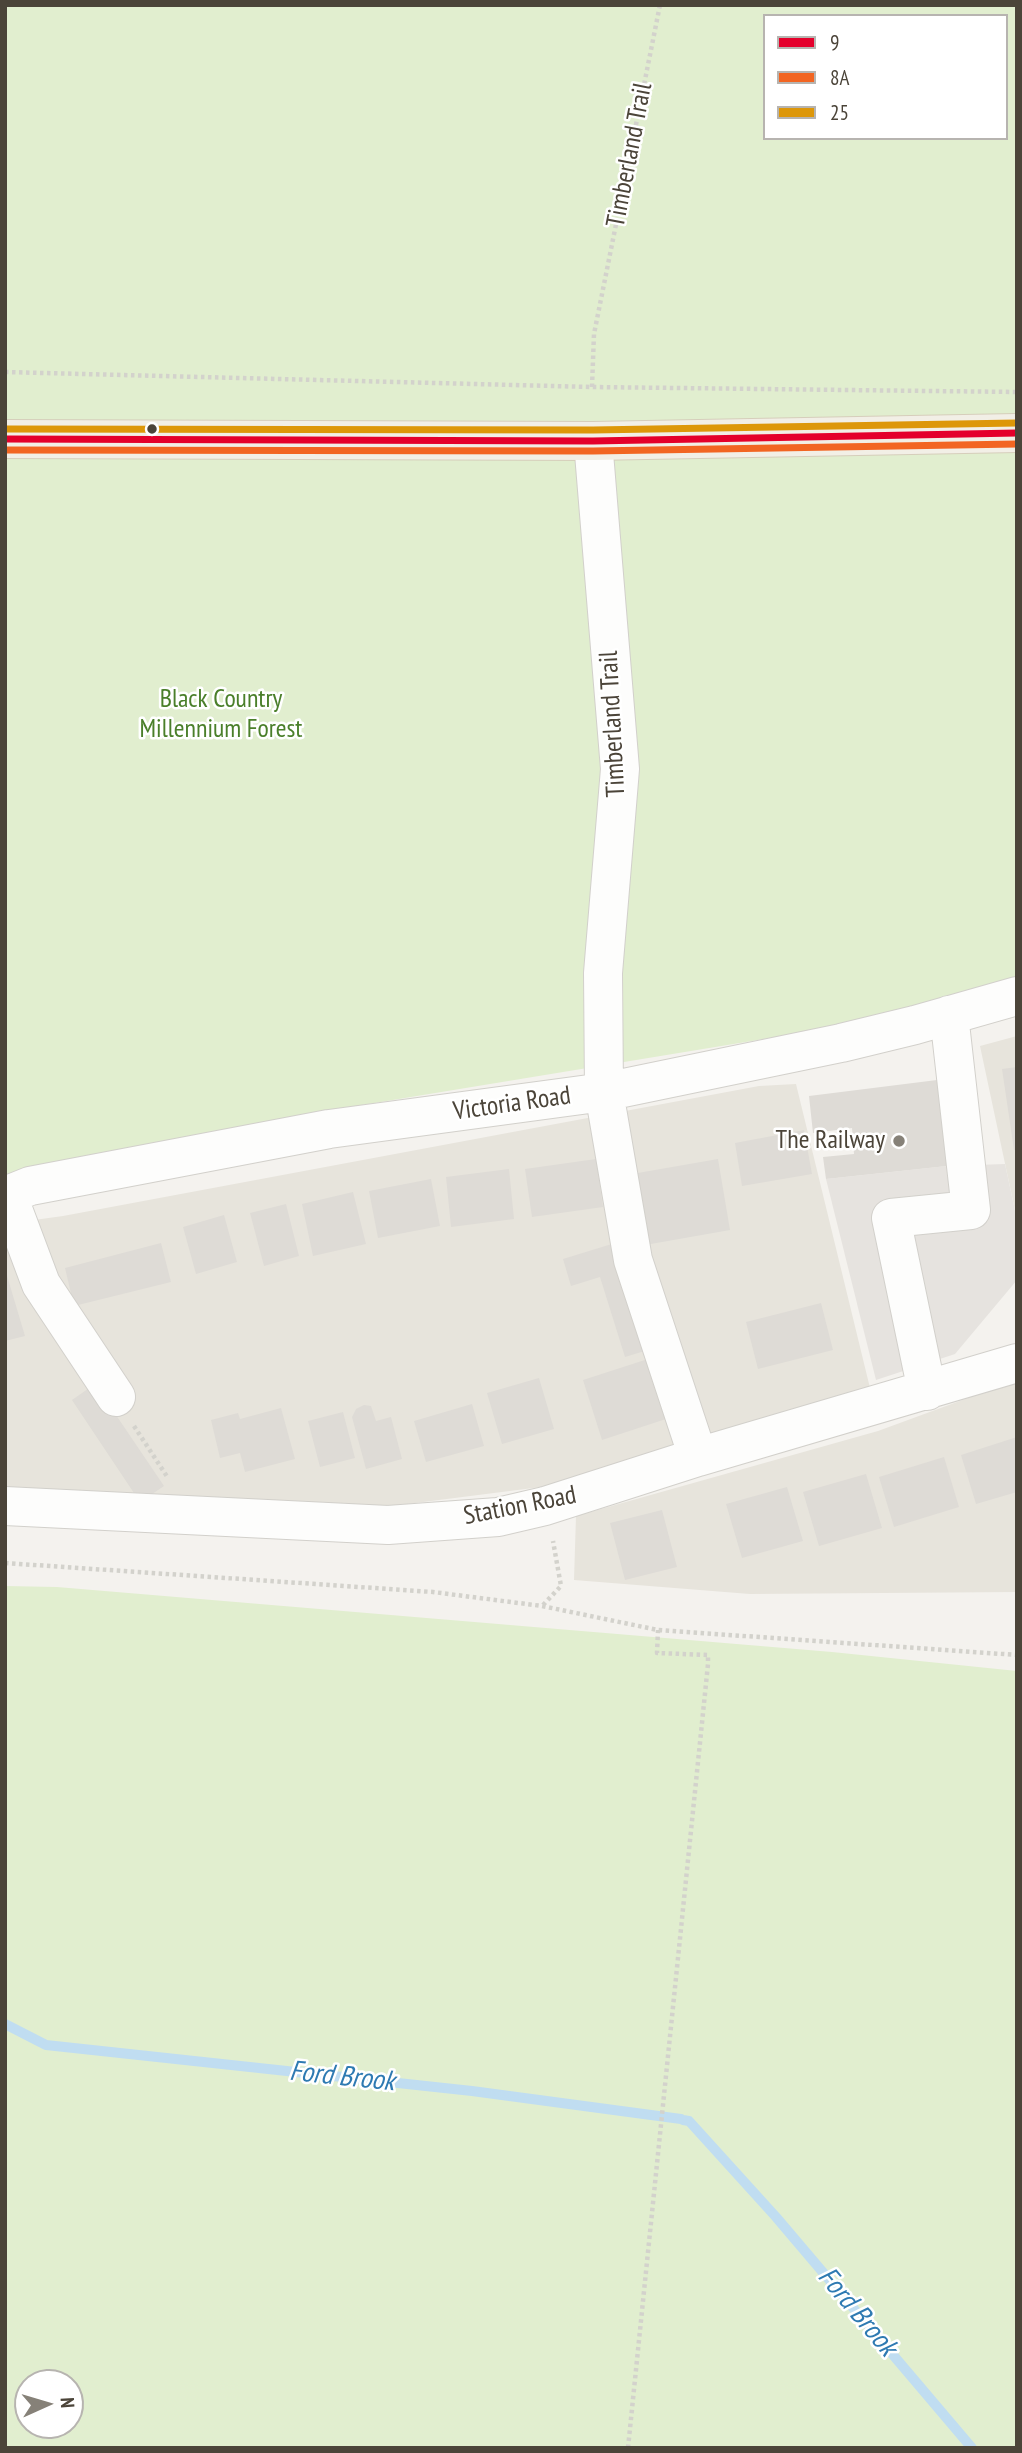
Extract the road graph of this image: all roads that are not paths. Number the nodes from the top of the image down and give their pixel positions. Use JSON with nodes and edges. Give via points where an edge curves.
{"nodes":[{"id":1,"x":1017,"y":433,"type":"edge"},
{"id":2,"x":5,"y":439,"type":"edge"},
{"id":3,"x":593,"y":441,"type":"junction"},
{"id":4,"x":1017,"y":996,"type":"edge"},
{"id":5,"x":949,"y":1016,"type":"junction"},
{"id":6,"x":604,"y":1092,"type":"junction"},
{"id":7,"x":12,"y":1185,"type":"edge"},
{"id":8,"x":1017,"y":1363,"type":"edge"},
{"id":9,"x":927,"y":1391,"type":"junction"},
{"id":10,"x":116,"y":1397,"type":"road end"},
{"id":11,"x":698,"y":1457,"type":"junction"},
{"id":12,"x":5,"y":1506,"type":"edge"}],
"edges":[{"from":1,"to":3,"type":"main road"},
{"from":2,"to":3,"type":"main road"},
{"from":3,"to":6,"type":"street","name":"Timberland Trail","via":[[620,769],[603,973]]},
{"from":4,"to":5,"type":"street","name":"Victoria Road"},
{"from":5,"to":6,"type":"street","name":"Victoria Road"},
{"from":5,"to":9,"type":"street","via":[[971,1210],[891,1218]]},
{"from":6,"to":7,"type":"street","name":"Victoria Road","via":[[328,1129]]},
{"from":6,"to":11,"type":"street","name":"Timberland Trail","via":[[633,1260]]},
{"from":7,"to":10,"type":"street","via":[[41,1284]]},
{"from":8,"to":9,"type":"street","name":"Station Road"},
{"from":9,"to":11,"type":"street","name":"Station Road"},
{"from":11,"to":12,"type":"street","name":"Station Road","via":[[498,1517],[388,1525]]}]}
